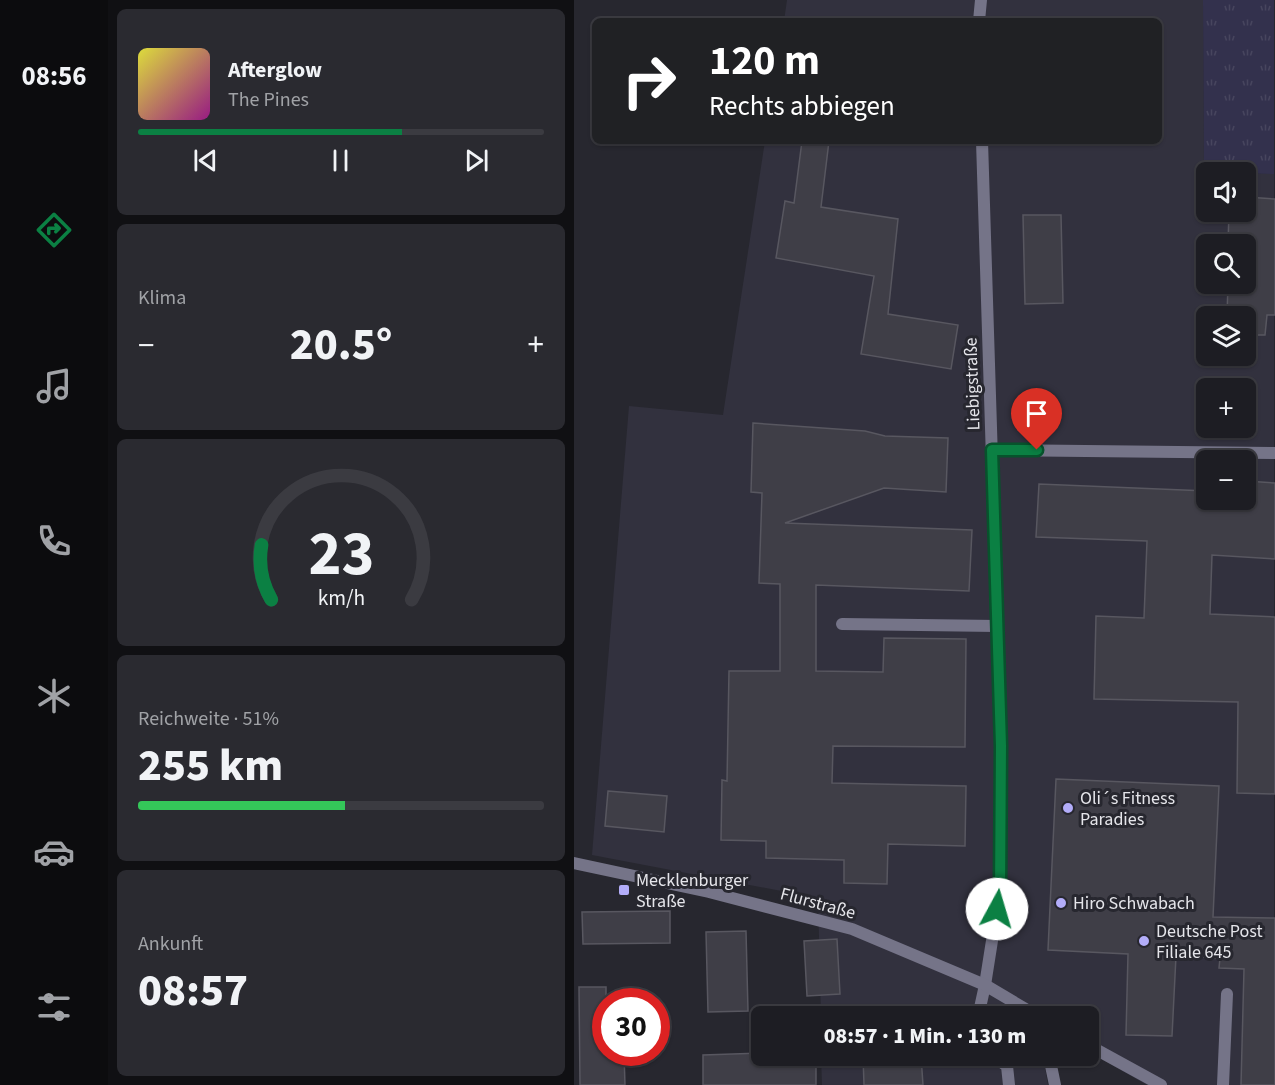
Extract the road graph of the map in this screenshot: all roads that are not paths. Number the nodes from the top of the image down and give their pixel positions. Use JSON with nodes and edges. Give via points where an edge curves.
{"nodes":[{"id":1,"x":981,"y":0,"type":"edge"},
{"id":2,"x":979,"y":18,"type":"edge"},
{"id":3,"x":982,"y":144,"type":"edge"},
{"id":4,"x":992,"y":450,"type":"junction"},
{"id":5,"x":1274,"y":453,"type":"edge"},
{"id":6,"x":842,"y":624,"type":"dead end"},
{"id":7,"x":997,"y":626,"type":"junction"},
{"id":8,"x":574,"y":863,"type":"edge"},
{"id":9,"x":985,"y":985,"type":"junction"},
{"id":10,"x":1227,"y":994,"type":"dead end"},
{"id":11,"x":980,"y":1006,"type":"edge"},
{"id":12,"x":1020,"y":1006,"type":"edge"},
{"id":13,"x":1099,"y":1051,"type":"edge"},
{"id":14,"x":1007,"y":1066,"type":"edge"},
{"id":15,"x":1051,"y":1066,"type":"edge"},
{"id":16,"x":1009,"y":1085,"type":"edge"},
{"id":17,"x":1055,"y":1085,"type":"edge"},
{"id":18,"x":1161,"y":1085,"type":"edge"},
{"id":19,"x":1223,"y":1085,"type":"edge"}],
"edges":[{"from":1,"to":2,"type":"street"},
{"from":3,"to":4,"type":"street","name":"Liebigstraße"},
{"from":4,"to":5,"type":"street"},
{"from":4,"to":7,"type":"street","name":"Liebigstraße"},
{"from":6,"to":7,"type":"street"},
{"from":7,"to":9,"type":"street","name":"Liebigstraße","via":[[1000,890]]},
{"from":8,"to":9,"type":"street","name":"Flurstraße","via":[[852,929]]},
{"from":9,"to":11,"type":"street","name":"Liebigstraße"},
{"from":9,"to":12,"type":"street","name":"Flurstraße"},
{"from":10,"to":19,"type":"street"},
{"from":13,"to":18,"type":"street"},
{"from":14,"to":16,"type":"street"},
{"from":15,"to":17,"type":"street"}]}
